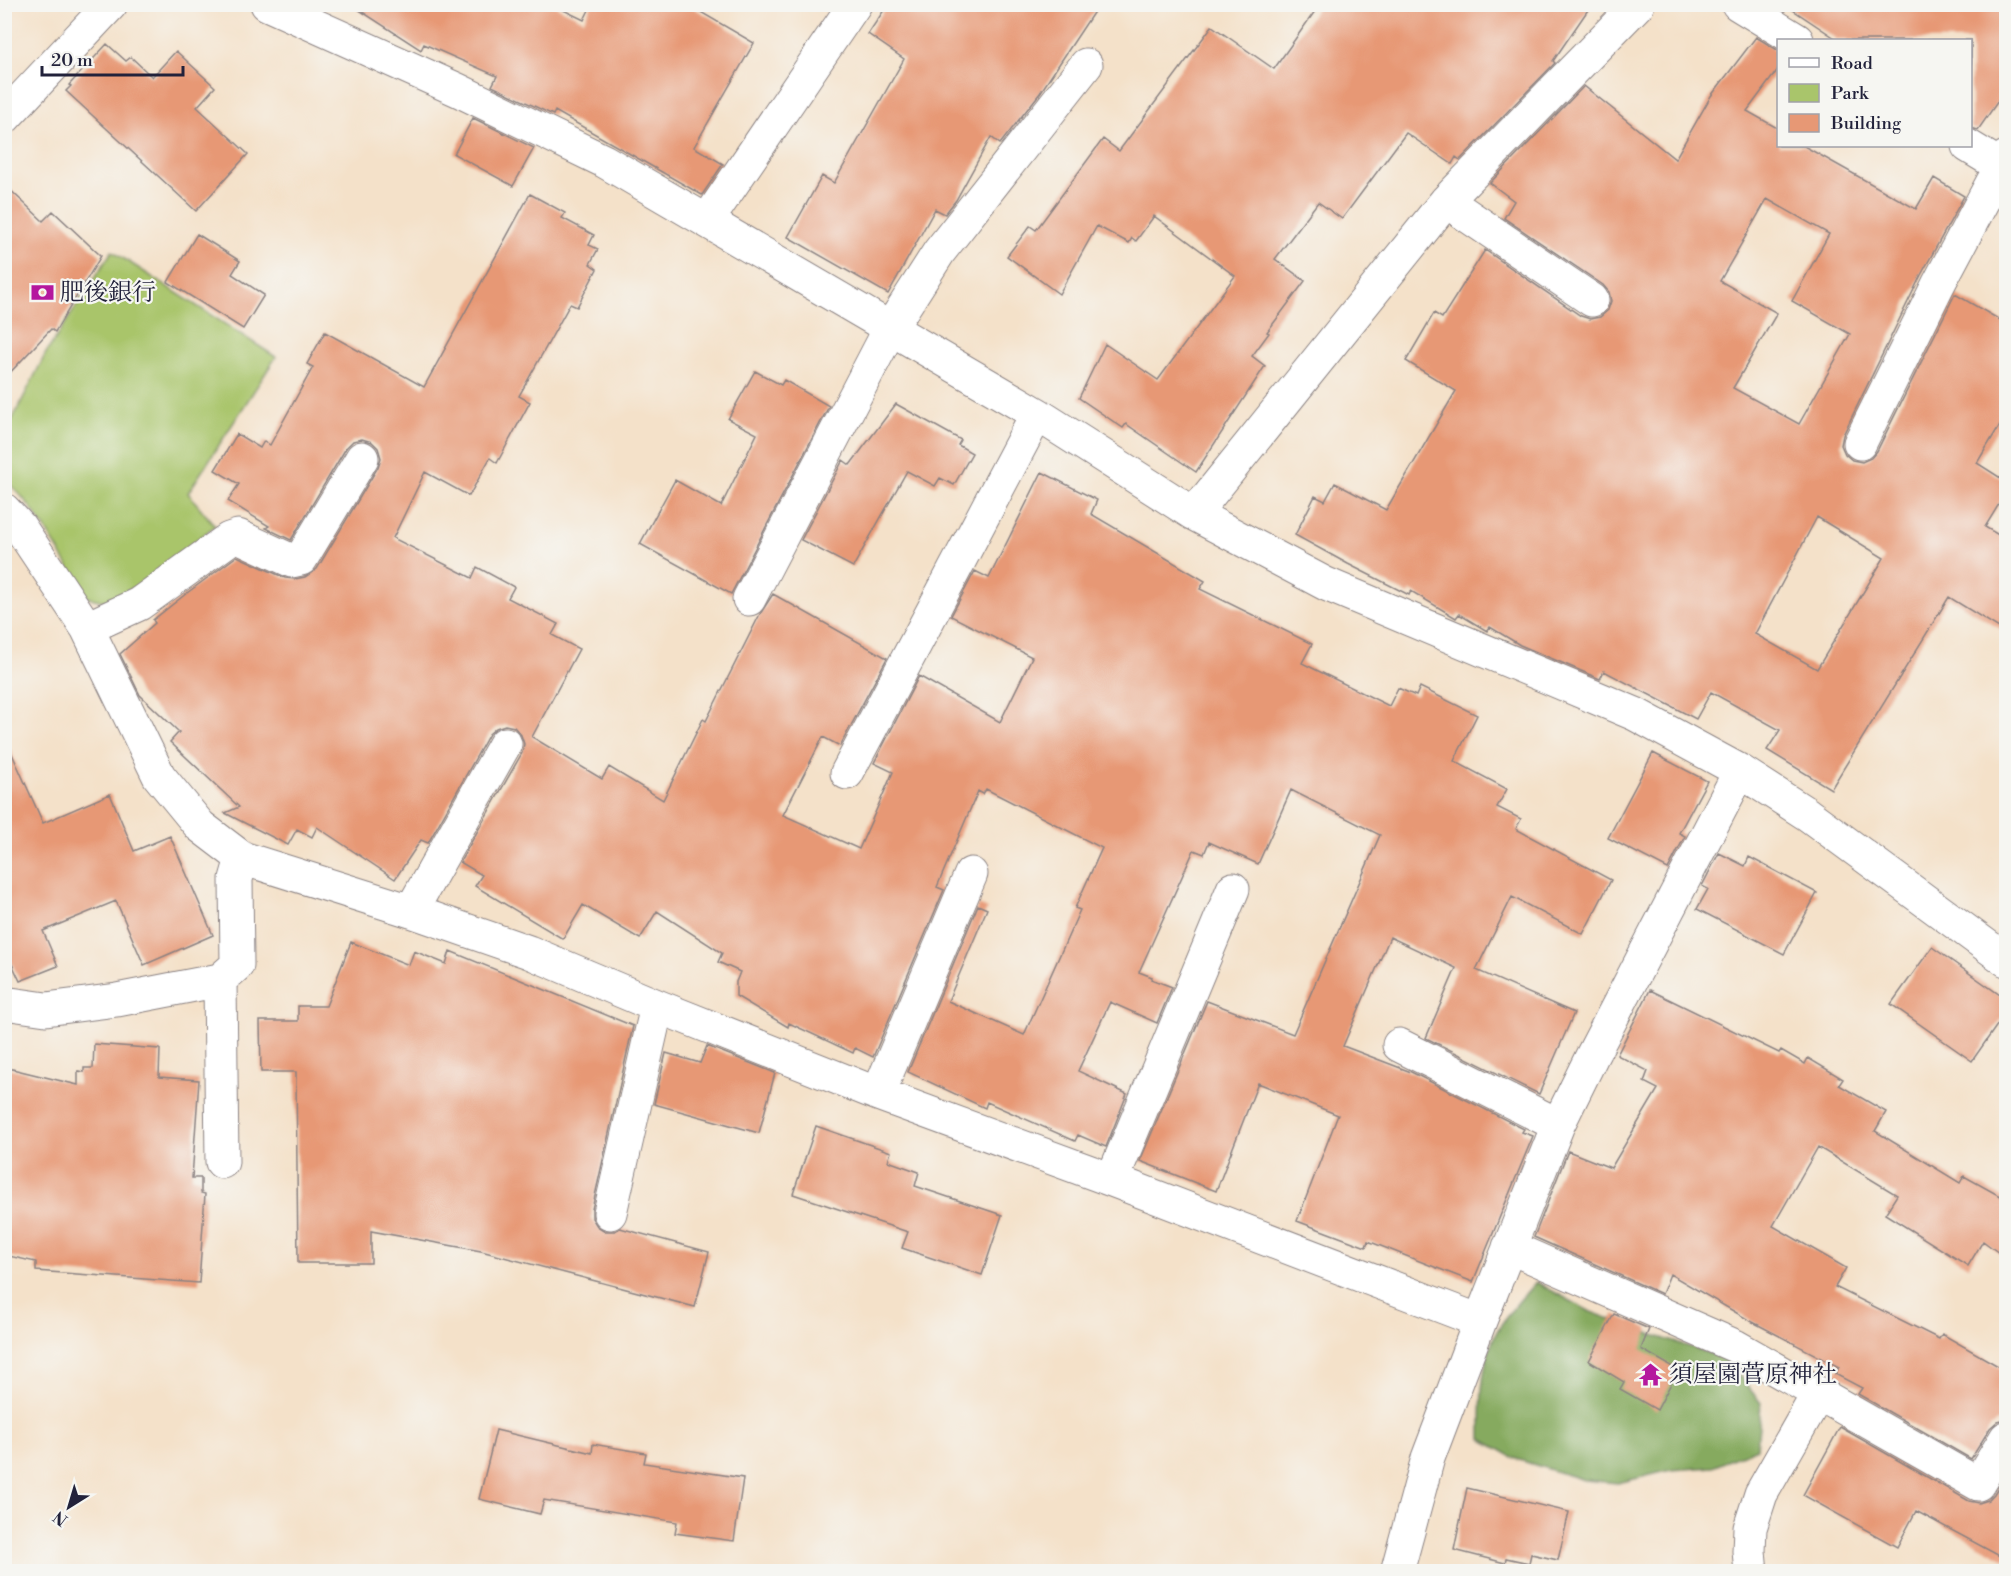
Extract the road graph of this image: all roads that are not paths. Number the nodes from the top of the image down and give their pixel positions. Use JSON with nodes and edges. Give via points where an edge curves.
{"nodes":[{"id":1,"x":111,"y":4,"type":"edge"},
{"id":2,"x":267,"y":4,"type":"edge"},
{"id":3,"x":855,"y":4,"type":"edge"},
{"id":4,"x":1638,"y":4,"type":"edge"},
{"id":5,"x":1738,"y":4,"type":"edge"},
{"id":6,"x":1795,"y":39,"type":"edge"},
{"id":7,"x":1086,"y":65,"type":"dead end"},
{"id":8,"x":4,"y":118,"type":"edge"},
{"id":9,"x":1970,"y":147,"type":"edge"},
{"id":10,"x":2004,"y":161,"type":"edge"},
{"id":11,"x":1446,"y":201,"type":"junction"},
{"id":12,"x":707,"y":221,"type":"junction"},
{"id":13,"x":1592,"y":300,"type":"dead end"},
{"id":14,"x":891,"y":327,"type":"junction"},
{"id":15,"x":1037,"y":414,"type":"junction"},
{"id":16,"x":1860,"y":443,"type":"dead end"},
{"id":17,"x":362,"y":458,"type":"dead end"},
{"id":18,"x":4,"y":510,"type":"edge"},
{"id":19,"x":1194,"y":514,"type":"junction"},
{"id":20,"x":749,"y":599,"type":"dead end"},
{"id":21,"x":87,"y":628,"type":"junction"},
{"id":22,"x":505,"y":744,"type":"dead end"},
{"id":23,"x":1740,"y":771,"type":"junction"},
{"id":24,"x":847,"y":773,"type":"dead end"},
{"id":25,"x":242,"y":858,"type":"junction"},
{"id":26,"x":971,"y":874,"type":"dead end"},
{"id":27,"x":1233,"y":889,"type":"dead end"},
{"id":28,"x":411,"y":911,"type":"junction"},
{"id":29,"x":2005,"y":956,"type":"edge"},
{"id":30,"x":220,"y":980,"type":"junction"},
{"id":31,"x":4,"y":1003,"type":"edge"},
{"id":32,"x":657,"y":1006,"type":"junction"},
{"id":33,"x":1399,"y":1045,"type":"dead end"},
{"id":34,"x":878,"y":1094,"type":"junction"},
{"id":35,"x":1558,"y":1125,"type":"junction"},
{"id":36,"x":222,"y":1162,"type":"dead end"},
{"id":37,"x":1112,"y":1180,"type":"junction"},
{"id":38,"x":610,"y":1214,"type":"dead end"},
{"id":39,"x":1509,"y":1247,"type":"junction"},
{"id":40,"x":1480,"y":1321,"type":"junction"},
{"id":41,"x":1818,"y":1394,"type":"junction"},
{"id":42,"x":2007,"y":1438,"type":"edge"},
{"id":43,"x":1397,"y":1572,"type":"edge"},
{"id":44,"x":1751,"y":1572,"type":"edge"}],
"edges":[{"from":1,"to":8,"type":"street"},
{"from":2,"to":12,"type":"street","via":[[583,151]]},
{"from":3,"to":12,"type":"street"},
{"from":4,"to":11,"type":"street"},
{"from":5,"to":6,"type":"street"},
{"from":7,"to":14,"type":"street","via":[[939,252]]},
{"from":9,"to":10,"type":"street"},
{"from":10,"to":16,"type":"street"},
{"from":11,"to":13,"type":"street"},
{"from":11,"to":19,"type":"street"},
{"from":12,"to":14,"type":"street"},
{"from":14,"to":15,"type":"street"},
{"from":14,"to":20,"type":"street"},
{"from":15,"to":19,"type":"street"},
{"from":15,"to":24,"type":"street"},
{"from":17,"to":21,"type":"street","via":[[301,559],[292,561],[238,536],[139,604]]},
{"from":18,"to":21,"type":"street","via":[[19,526]]},
{"from":19,"to":23,"type":"street","via":[[1326,584],[1635,714]]},
{"from":21,"to":25,"type":"street","via":[[159,776],[200,826]]},
{"from":22,"to":28,"type":"street"},
{"from":23,"to":29,"type":"street","via":[[1807,814]]},
{"from":23,"to":35,"type":"street"},
{"from":25,"to":28,"type":"street"},
{"from":25,"to":30,"type":"street","via":[[237,879],[237,965]]},
{"from":26,"to":34,"type":"street"},
{"from":27,"to":37,"type":"street"},
{"from":28,"to":32,"type":"street","via":[[530,951]]},
{"from":30,"to":31,"type":"street","via":[[46,1009]]},
{"from":30,"to":36,"type":"street"},
{"from":32,"to":34,"type":"street"},
{"from":32,"to":38,"type":"street"},
{"from":33,"to":35,"type":"street"},
{"from":34,"to":37,"type":"street"},
{"from":35,"to":39,"type":"street"},
{"from":37,"to":40,"type":"street"},
{"from":39,"to":40,"type":"street"},
{"from":39,"to":41,"type":"street","via":[[1735,1346]]},
{"from":40,"to":43,"type":"street","via":[[1428,1458]]},
{"from":41,"to":42,"type":"street","via":[[1978,1484]]},
{"from":41,"to":44,"type":"street","via":[[1761,1494],[1750,1528]]}]}
